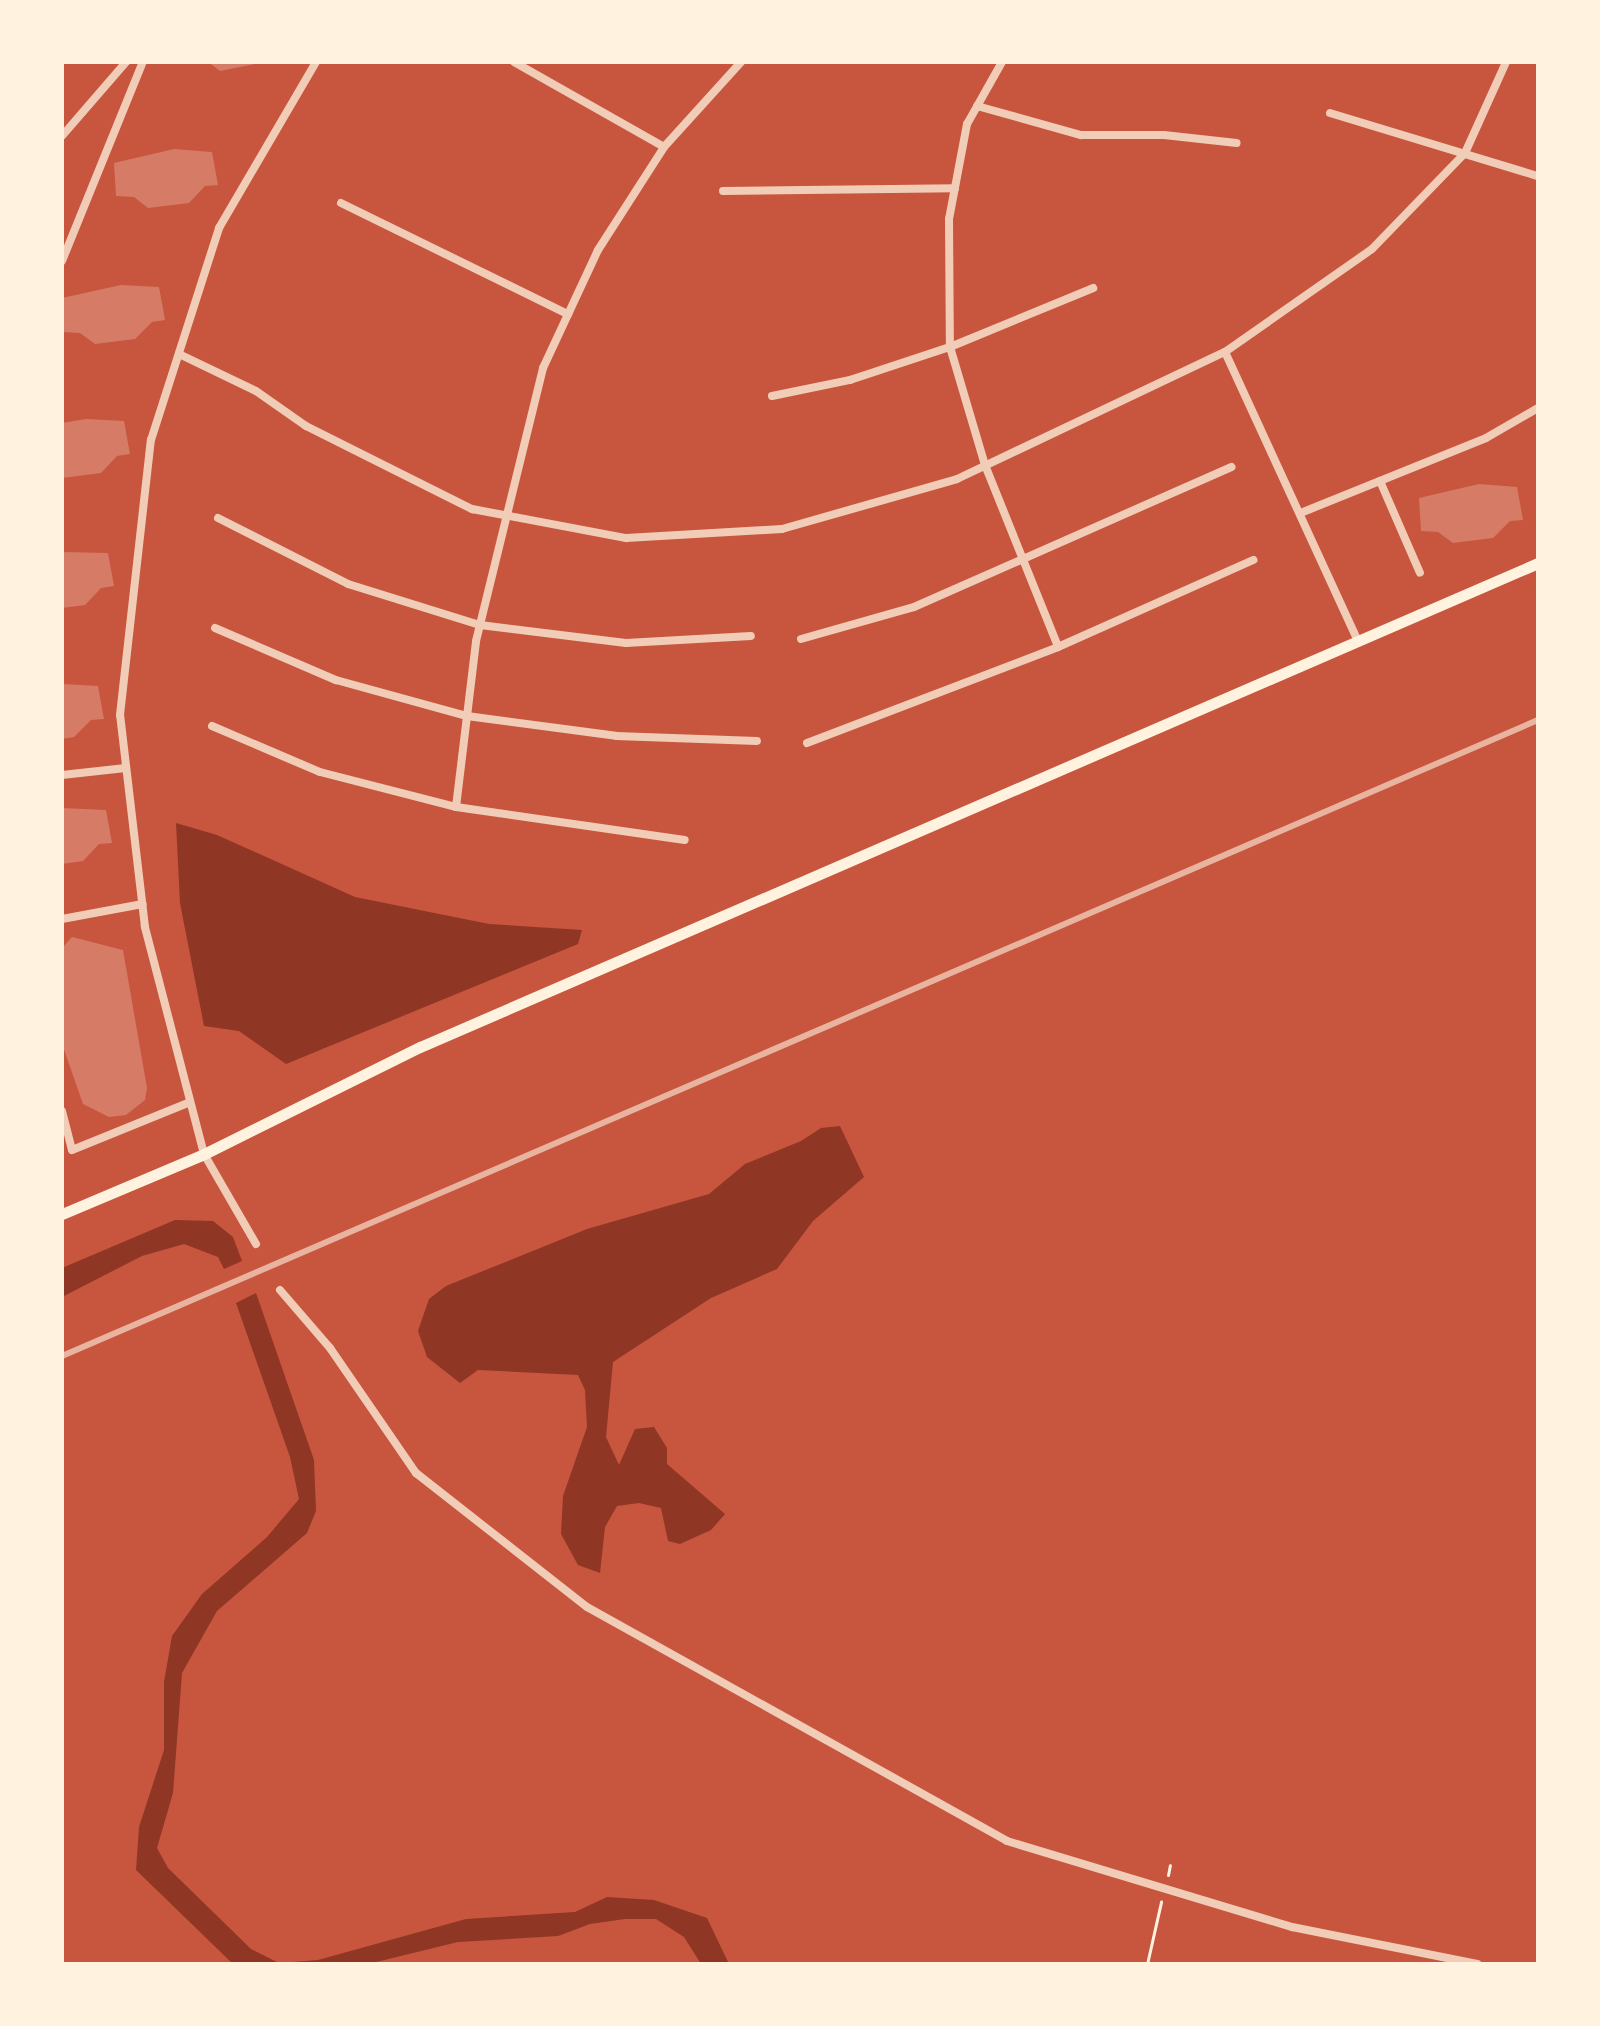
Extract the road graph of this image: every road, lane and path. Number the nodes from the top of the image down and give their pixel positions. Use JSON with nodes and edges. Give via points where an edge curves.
{"nodes":[{"id":1,"x":126,"y":62,"type":"edge"},
{"id":2,"x":143,"y":62,"type":"edge"},
{"id":3,"x":316,"y":62,"type":"edge"},
{"id":4,"x":514,"y":62,"type":"edge"},
{"id":5,"x":741,"y":62,"type":"edge"},
{"id":6,"x":1002,"y":62,"type":"edge"},
{"id":7,"x":1506,"y":62,"type":"edge"},
{"id":8,"x":977,"y":106,"type":"junction"},
{"id":9,"x":1330,"y":113,"type":"dead end"},
{"id":10,"x":62,"y":136,"type":"edge"},
{"id":11,"x":1237,"y":143,"type":"dead end"},
{"id":12,"x":664,"y":147,"type":"junction"},
{"id":13,"x":1465,"y":153,"type":"junction"},
{"id":14,"x":1538,"y":176,"type":"edge"},
{"id":15,"x":955,"y":188,"type":"junction"},
{"id":16,"x":723,"y":191,"type":"dead end"},
{"id":17,"x":341,"y":203,"type":"dead end"},
{"id":18,"x":62,"y":261,"type":"edge"},
{"id":19,"x":1093,"y":288,"type":"dead end"},
{"id":20,"x":568,"y":314,"type":"junction"},
{"id":21,"x":950,"y":347,"type":"junction"},
{"id":22,"x":1225,"y":352,"type":"junction"},
{"id":23,"x":179,"y":354,"type":"junction"},
{"id":24,"x":772,"y":396,"type":"dead end"},
{"id":25,"x":1538,"y":408,"type":"edge"},
{"id":26,"x":985,"y":465,"type":"junction"},
{"id":27,"x":1231,"y":467,"type":"dead end"},
{"id":28,"x":1380,"y":481,"type":"junction"},
{"id":29,"x":1303,"y":512,"type":"junction"},
{"id":30,"x":503,"y":515,"type":"junction"},
{"id":31,"x":218,"y":518,"type":"dead end"},
{"id":32,"x":1253,"y":560,"type":"dead end"},
{"id":33,"x":1023,"y":562,"type":"junction"},
{"id":34,"x":1538,"y":563,"type":"edge"},
{"id":35,"x":1420,"y":573,"type":"dead end"},
{"id":36,"x":480,"y":625,"type":"junction"},
{"id":37,"x":215,"y":628,"type":"dead end"},
{"id":38,"x":751,"y":636,"type":"dead end"},
{"id":39,"x":801,"y":639,"type":"dead end"},
{"id":40,"x":1358,"y":641,"type":"junction"},
{"id":41,"x":1058,"y":647,"type":"junction"},
{"id":42,"x":467,"y":716,"type":"junction"},
{"id":43,"x":212,"y":726,"type":"dead end"},
{"id":44,"x":757,"y":741,"type":"dead end"},
{"id":45,"x":807,"y":743,"type":"dead end"},
{"id":46,"x":126,"y":768,"type":"junction"},
{"id":47,"x":62,"y":775,"type":"edge"},
{"id":48,"x":456,"y":807,"type":"junction"},
{"id":49,"x":685,"y":840,"type":"dead end"},
{"id":50,"x":143,"y":904,"type":"junction"},
{"id":51,"x":62,"y":919,"type":"edge"},
{"id":52,"x":190,"y":1102,"type":"junction"},
{"id":53,"x":62,"y":1111,"type":"edge"},
{"id":54,"x":204,"y":1154,"type":"junction"},
{"id":55,"x":62,"y":1214,"type":"edge"},
{"id":56,"x":256,"y":1244,"type":"dead end"},
{"id":57,"x":280,"y":1290,"type":"dead end"},
{"id":58,"x":1170,"y":1865,"type":"dead end"},
{"id":59,"x":1166,"y":1879,"type":"dead end"},
{"id":60,"x":1163,"y":1894,"type":"dead end"},
{"id":61,"x":1147,"y":1964,"type":"edge"},
{"id":62,"x":1477,"y":1964,"type":"edge"}],
"edges":[{"from":1,"to":10,"type":"street"},
{"from":2,"to":18,"type":"street"},
{"from":3,"to":23,"type":"street","via":[[219,228]]},
{"from":4,"to":12,"type":"street"},
{"from":5,"to":12,"type":"street"},
{"from":6,"to":8,"type":"street"},
{"from":7,"to":13,"type":"street"},
{"from":8,"to":11,"type":"street","via":[[1081,135],[1164,135]]},
{"from":8,"to":15,"type":"street","via":[[967,124]]},
{"from":9,"to":13,"type":"street"},
{"from":12,"to":20,"type":"street","via":[[598,250]]},
{"from":13,"to":14,"type":"street"},
{"from":13,"to":22,"type":"street","via":[[1372,249]]},
{"from":15,"to":16,"type":"street"},
{"from":15,"to":21,"type":"street","via":[[949,219]]},
{"from":17,"to":20,"type":"street"},
{"from":19,"to":21,"type":"street"},
{"from":20,"to":30,"type":"street","via":[[543,368]]},
{"from":21,"to":24,"type":"street","via":[[850,380]]},
{"from":21,"to":26,"type":"street"},
{"from":22,"to":26,"type":"street"},
{"from":22,"to":29,"type":"street"},
{"from":23,"to":30,"type":"street","via":[[256,391],[306,426],[458,502]]},
{"from":23,"to":46,"type":"street","via":[[151,440],[120,715]]},
{"from":25,"to":28,"type":"street","via":[[1486,438]]},
{"from":26,"to":30,"type":"street","via":[[957,479],[782,529],[626,538]]},
{"from":26,"to":33,"type":"street"},
{"from":27,"to":33,"type":"street"},
{"from":28,"to":29,"type":"street"},
{"from":28,"to":35,"type":"street"},
{"from":29,"to":40,"type":"street"},
{"from":30,"to":36,"type":"street"},
{"from":31,"to":36,"type":"street","via":[[348,584]]},
{"from":32,"to":41,"type":"street"},
{"from":33,"to":39,"type":"street","via":[[914,607]]},
{"from":33,"to":41,"type":"street"},
{"from":34,"to":40,"type":"main road"},
{"from":36,"to":38,"type":"street","via":[[626,643]]},
{"from":36,"to":42,"type":"street"},
{"from":37,"to":42,"type":"street","via":[[336,680]]},
{"from":40,"to":54,"type":"main road","via":[[420,1047]]},
{"from":41,"to":45,"type":"street"},
{"from":42,"to":44,"type":"street","via":[[616,736]]},
{"from":42,"to":48,"type":"street"},
{"from":43,"to":48,"type":"street","via":[[320,772]]},
{"from":46,"to":47,"type":"street"},
{"from":46,"to":50,"type":"street"},
{"from":48,"to":49,"type":"street"},
{"from":50,"to":51,"type":"street"},
{"from":50,"to":52,"type":"street"},
{"from":52,"to":53,"type":"street","via":[[72,1150]]},
{"from":52,"to":54,"type":"street"},
{"from":54,"to":55,"type":"main road"},
{"from":54,"to":56,"type":"street"},
{"from":57,"to":62,"type":"street","via":[[330,1348],[416,1473],[587,1607],[1007,1841],[1292,1927]]},
{"from":58,"to":59,"type":"path"},
{"from":60,"to":61,"type":"path"}]}
